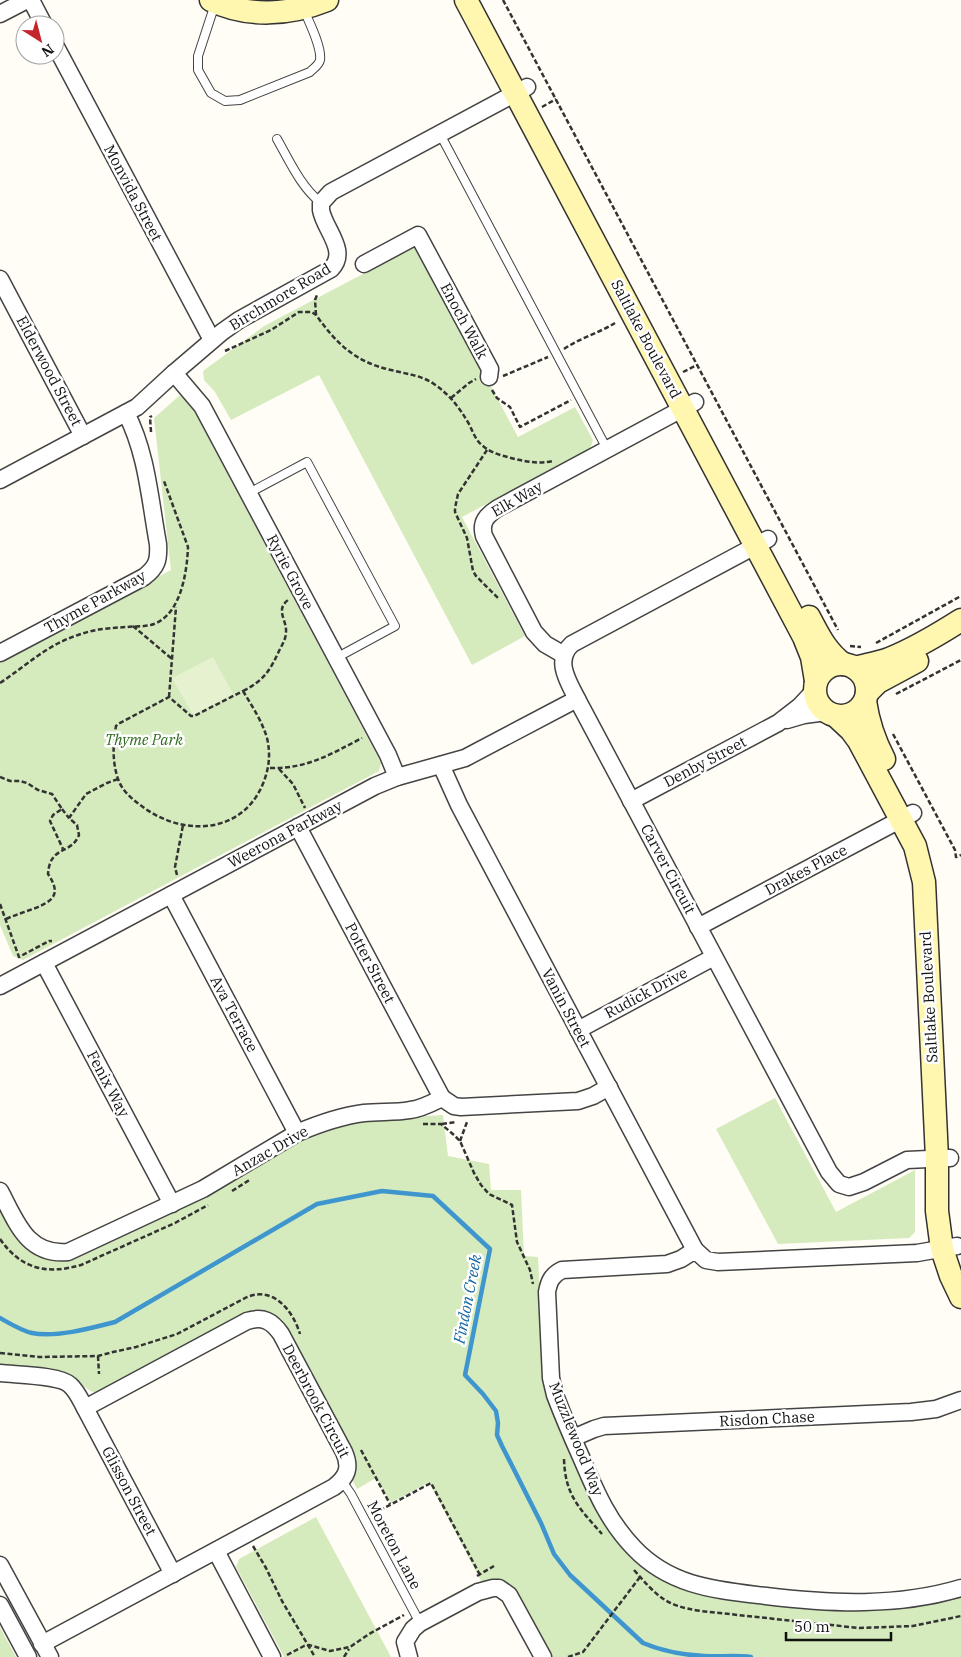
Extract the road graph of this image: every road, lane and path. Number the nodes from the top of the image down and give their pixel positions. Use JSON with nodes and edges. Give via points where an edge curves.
{"nodes":[{"id":1,"x":26,"y":0,"type":"edge"},
{"id":2,"x":31,"y":0,"type":"edge"},
{"id":3,"x":327,"y":0,"type":"edge"},
{"id":4,"x":466,"y":0,"type":"edge"},
{"id":5,"x":481,"y":0,"type":"edge"},
{"id":6,"x":504,"y":0,"type":"edge"},
{"id":7,"x":214,"y":1,"type":"edge"},
{"id":8,"x":304,"y":8,"type":"junction"},
{"id":9,"x":0,"y":14,"type":"edge"},
{"id":10,"x":39,"y":15,"type":"edge"},
{"id":11,"x":65,"y":64,"type":"edge"},
{"id":12,"x":521,"y":91,"type":"junction"},
{"id":13,"x":440,"y":134,"type":"junction"},
{"id":14,"x":277,"y":140,"type":"dead end"},
{"id":15,"x":321,"y":203,"type":"junction"},
{"id":16,"x":364,"y":264,"type":"dead end"},
{"id":17,"x":0,"y":279,"type":"edge"},
{"id":18,"x":313,"y":280,"type":"junction"},
{"id":19,"x":316,"y":315,"type":"junction"},
{"id":20,"x":615,"y":323,"type":"dead end"},
{"id":21,"x":216,"y":347,"type":"junction"},
{"id":22,"x":557,"y":354,"type":"junction"},
{"id":23,"x":688,"y":369,"type":"junction"},
{"id":24,"x":174,"y":373,"type":"junction"},
{"id":25,"x":489,"y":376,"type":"junction"},
{"id":26,"x":579,"y":396,"type":"junction"},
{"id":27,"x":451,"y":398,"type":"junction"},
{"id":28,"x":689,"y":406,"type":"junction"},
{"id":29,"x":157,"y":411,"type":"dead end"},
{"id":30,"x":126,"y":413,"type":"junction"},
{"id":31,"x":83,"y":436,"type":"junction"},
{"id":32,"x":152,"y":439,"type":"dead end"},
{"id":33,"x":608,"y":449,"type":"junction"},
{"id":34,"x":560,"y":459,"type":"dead end"},
{"id":35,"x":162,"y":475,"type":"dead end"},
{"id":36,"x":0,"y":480,"type":"edge"},
{"id":37,"x":249,"y":493,"type":"junction"},
{"id":38,"x":762,"y":542,"type":"junction"},
{"id":39,"x":301,"y":592,"type":"junction"},
{"id":40,"x":961,"y":596,"type":"edge"},
{"id":41,"x":176,"y":605,"type":"junction"},
{"id":42,"x":961,"y":620,"type":"edge"},
{"id":43,"x":133,"y":626,"type":"junction"},
{"id":44,"x":839,"y":632,"type":"dead end"},
{"id":45,"x":961,"y":634,"type":"edge"},
{"id":46,"x":0,"y":653,"type":"edge"},
{"id":47,"x":564,"y":655,"type":"junction"},
{"id":48,"x":336,"y":658,"type":"junction"},
{"id":49,"x":172,"y":659,"type":"junction"},
{"id":50,"x":848,"y":659,"type":"junction"},
{"id":51,"x":961,"y":660,"type":"edge"},
{"id":52,"x":879,"y":662,"type":"junction"},
{"id":53,"x":0,"y":683,"type":"edge"},
{"id":54,"x":815,"y":686,"type":"junction"},
{"id":55,"x":243,"y":691,"type":"junction"},
{"id":56,"x":169,"y":697,"type":"junction"},
{"id":57,"x":866,"y":697,"type":"junction"},
{"id":58,"x":577,"y":699,"type":"junction"},
{"id":59,"x":831,"y":714,"type":"junction"},
{"id":60,"x":778,"y":723,"type":"junction"},
{"id":61,"x":889,"y":726,"type":"dead end"},
{"id":62,"x":375,"y":731,"type":"junction"},
{"id":63,"x":441,"y":765,"type":"junction"},
{"id":64,"x":269,"y":768,"type":"junction"},
{"id":65,"x":278,"y":768,"type":"junction"},
{"id":66,"x":0,"y":777,"type":"edge"},
{"id":67,"x":397,"y":777,"type":"junction"},
{"id":68,"x":118,"y":779,"type":"junction"},
{"id":69,"x":631,"y":801,"type":"junction"},
{"id":70,"x":62,"y":809,"type":"junction"},
{"id":71,"x":907,"y":816,"type":"junction"},
{"id":72,"x":69,"y":818,"type":"junction"},
{"id":73,"x":305,"y":824,"type":"junction"},
{"id":74,"x":183,"y":825,"type":"junction"},
{"id":75,"x":63,"y":849,"type":"junction"},
{"id":76,"x":961,"y":855,"type":"edge"},
{"id":77,"x":177,"y":891,"type":"junction"},
{"id":78,"x":0,"y":904,"type":"edge"},
{"id":79,"x":6,"y":919,"type":"junction"},
{"id":80,"x":698,"y":927,"type":"junction"},
{"id":81,"x":60,"y":954,"type":"junction"},
{"id":82,"x":714,"y":957,"type":"junction"},
{"id":83,"x":44,"y":963,"type":"junction"},
{"id":84,"x":0,"y":986,"type":"edge"},
{"id":85,"x":578,"y":1030,"type":"junction"},
{"id":86,"x":609,"y":1087,"type":"junction"},
{"id":87,"x":442,"y":1098,"type":"junction"},
{"id":88,"x":421,"y":1123,"type":"dead end"},
{"id":89,"x":441,"y":1124,"type":"junction"},
{"id":90,"x":298,"y":1133,"type":"junction"},
{"id":91,"x":460,"y":1141,"type":"junction"},
{"id":92,"x":943,"y":1158,"type":"junction"},
{"id":93,"x":254,"y":1177,"type":"dead end"},
{"id":94,"x":0,"y":1191,"type":"edge"},
{"id":95,"x":227,"y":1194,"type":"dead end"},
{"id":96,"x":214,"y":1201,"type":"dead end"},
{"id":97,"x":172,"y":1204,"type":"junction"},
{"id":98,"x":0,"y":1238,"type":"edge"},
{"id":99,"x":695,"y":1250,"type":"junction"},
{"id":100,"x":953,"y":1252,"type":"edge"},
{"id":101,"x":533,"y":1289,"type":"dead end"},
{"id":102,"x":961,"y":1297,"type":"edge"},
{"id":103,"x":300,"y":1336,"type":"dead end"},
{"id":104,"x":0,"y":1353,"type":"edge"},
{"id":105,"x":98,"y":1356,"type":"junction"},
{"id":106,"x":0,"y":1373,"type":"edge"},
{"id":107,"x":99,"y":1374,"type":"dead end"},
{"id":108,"x":961,"y":1400,"type":"edge"},
{"id":109,"x":85,"y":1408,"type":"junction"},
{"id":110,"x":573,"y":1438,"type":"junction"},
{"id":111,"x":358,"y":1445,"type":"dead end"},
{"id":112,"x":564,"y":1459,"type":"dead end"},
{"id":113,"x":342,"y":1481,"type":"junction"},
{"id":114,"x":390,"y":1504,"type":"junction"},
{"id":115,"x":365,"y":1518,"type":"junction"},
{"id":116,"x":247,"y":1534,"type":"junction"},
{"id":117,"x":606,"y":1538,"type":"dead end"},
{"id":118,"x":216,"y":1551,"type":"junction"},
{"id":119,"x":629,"y":1564,"type":"dead end"},
{"id":120,"x":0,"y":1565,"type":"edge"},
{"id":121,"x":494,"y":1566,"type":"dead end"},
{"id":122,"x":173,"y":1574,"type":"junction"},
{"id":123,"x":640,"y":1577,"type":"junction"},
{"id":124,"x":471,"y":1579,"type":"dead end"},
{"id":125,"x":483,"y":1581,"type":"junction"},
{"id":126,"x":961,"y":1588,"type":"edge"},
{"id":127,"x":0,"y":1605,"type":"edge"},
{"id":128,"x":417,"y":1616,"type":"junction"},
{"id":129,"x":961,"y":1616,"type":"edge"},
{"id":130,"x":309,"y":1645,"type":"junction"},
{"id":131,"x":350,"y":1647,"type":"junction"},
{"id":132,"x":46,"y":1650,"type":"edge"},
{"id":133,"x":583,"y":1652,"type":"junction"},
{"id":134,"x":28,"y":1657,"type":"edge"},
{"id":135,"x":272,"y":1657,"type":"edge"},
{"id":136,"x":284,"y":1657,"type":"edge"},
{"id":137,"x":315,"y":1657,"type":"edge"},
{"id":138,"x":344,"y":1657,"type":"edge"},
{"id":139,"x":409,"y":1657,"type":"edge"},
{"id":140,"x":543,"y":1657,"type":"edge"},
{"id":141,"x":568,"y":1657,"type":"edge"},
{"id":142,"x":584,"y":1657,"type":"edge"}],
"edges":[{"from":1,"to":9,"type":"street"},
{"from":2,"to":10,"type":"street"},
{"from":3,"to":8,"type":"street"},
{"from":4,"to":12,"type":"street","name":"Saltlake Boulevard"},
{"from":5,"to":12,"type":"street","name":"Saltlake Boulevard"},
{"from":6,"to":23,"type":"path"},
{"from":7,"to":8,"type":"street","via":[[258,12]]},
{"from":7,"to":8,"type":"lane","via":[[198,56],[198,70],[210,93],[225,100],[240,100],[310,72],[318,64],[319,50]]},
{"from":11,"to":21,"type":"street","name":"Monvida Street"},
{"from":12,"to":13,"type":"street"},
{"from":12,"to":23,"type":"street","name":"Saltlake Boulevard"},
{"from":12,"to":28,"type":"street","name":"Saltlake Boulevard"},
{"from":13,"to":15,"type":"street","via":[[340,187]]},
{"from":13,"to":22,"type":"lane"},
{"from":14,"to":15,"type":"lane","via":[[302,182]]},
{"from":15,"to":18,"type":"street","name":"Birchmore Road","via":[[322,215],[339,254],[336,264]]},
{"from":16,"to":25,"type":"street","name":"Enoch Walk","via":[[418,235],[490,369]]},
{"from":17,"to":31,"type":"street","name":"Elderwood Street"},
{"from":18,"to":19,"type":"path","via":[[320,293],[316,296]]},
{"from":18,"to":21,"type":"street","name":"Birchmore Road","via":[[239,320]]},
{"from":19,"to":21,"type":"path","via":[[299,312],[271,330],[236,344]]},
{"from":19,"to":27,"type":"path","via":[[336,341],[360,360],[378,368],[422,378]]},
{"from":20,"to":22,"type":"path"},
{"from":21,"to":24,"type":"street","name":"Birchmore Road"},
{"from":22,"to":25,"type":"path","via":[[496,378]]},
{"from":22,"to":26,"type":"lane"},
{"from":23,"to":28,"type":"street","name":"Saltlake Boulevard"},
{"from":23,"to":44,"type":"path"},
{"from":24,"to":30,"type":"street","name":"Birchmore Road"},
{"from":24,"to":37,"type":"street","name":"Ryrie Grove","via":[[202,406]]},
{"from":25,"to":26,"type":"path","name":"Enoch Walk","via":[[497,398],[510,407],[520,427]]},
{"from":25,"to":27,"type":"path","via":[[475,379]]},
{"from":26,"to":33,"type":"lane"},
{"from":27,"to":34,"type":"path","via":[[487,450],[528,462]]},
{"from":28,"to":33,"type":"street","name":"Elk Way"},
{"from":28,"to":38,"type":"street","name":"Saltlake Boulevard"},
{"from":29,"to":32,"type":"path","via":[[150,417]]},
{"from":30,"to":31,"type":"street","name":"Birchmore Road"},
{"from":30,"to":46,"type":"street","name":"Thyme Parkway","via":[[141,451],[158,544],[156,565],[144,577]]},
{"from":31,"to":36,"type":"street","name":"Birchmore Road"},
{"from":33,"to":47,"type":"street","name":"Elk Way","via":[[498,508],[487,516],[482,525],[489,547],[534,632],[545,644]]},
{"from":35,"to":41,"type":"path","via":[[188,547]]},
{"from":37,"to":39,"type":"street","name":"Ryrie Grove"},
{"from":37,"to":48,"type":"lane","via":[[307,462],[395,626]]},
{"from":38,"to":47,"type":"street","via":[[572,644]]},
{"from":38,"to":50,"type":"street","name":"Saltlake Boulevard","via":[[831,654]]},
{"from":38,"to":54,"type":"street","name":"Saltlake Boulevard","via":[[812,657]]},
{"from":39,"to":48,"type":"street","name":"Ryrie Grove"},
{"from":39,"to":55,"type":"path","via":[[284,603],[282,608],[286,633],[270,670],[260,681]]},
{"from":40,"to":52,"type":"path"},
{"from":41,"to":43,"type":"path","via":[[170,614],[153,624]]},
{"from":41,"to":49,"type":"path"},
{"from":42,"to":52,"type":"street","via":[[902,654]]},
{"from":43,"to":49,"type":"path"},
{"from":43,"to":53,"type":"path","via":[[90,631],[60,642],[36,655]]},
{"from":45,"to":52,"type":"street","via":[[938,650]]},
{"from":47,"to":58,"type":"street","name":"Carver Circuit","via":[[563,669]]},
{"from":48,"to":62,"type":"street","name":"Ryrie Grove"},
{"from":49,"to":56,"type":"path"},
{"from":50,"to":52,"type":"street"},
{"from":50,"to":52,"type":"path","via":[[867,648]]},
{"from":50,"to":54,"type":"street","via":[[826,668]]},
{"from":50,"to":57,"type":"street","via":[[865,678]]},
{"from":51,"to":52,"type":"path","via":[[896,694]]},
{"from":52,"to":57,"type":"street","via":[[878,682]]},
{"from":54,"to":59,"type":"street","via":[[820,706]]},
{"from":54,"to":60,"type":"street","name":"Denby Street","via":[[800,706]]},
{"from":55,"to":56,"type":"path","via":[[194,716]]},
{"from":55,"to":64,"type":"path","via":[[266,737]]},
{"from":56,"to":68,"type":"path","via":[[116,726],[113,751]]},
{"from":57,"to":59,"type":"street","via":[[853,714],[845,717]]},
{"from":57,"to":71,"type":"street","name":"Saltlake Boulevard","via":[[867,716]]},
{"from":58,"to":63,"type":"street","name":"Weerona Parkway","via":[[464,758]]},
{"from":58,"to":69,"type":"street","name":"Carver Circuit"},
{"from":59,"to":60,"type":"street","name":"Denby Street","via":[[804,715]]},
{"from":59,"to":71,"type":"street","name":"Saltlake Boulevard","via":[[859,740]]},
{"from":60,"to":69,"type":"street","name":"Denby Street"},
{"from":61,"to":76,"type":"path","via":[[956,857]]},
{"from":62,"to":65,"type":"path","via":[[317,761]]},
{"from":62,"to":67,"type":"street","name":"Ryrie Grove"},
{"from":63,"to":67,"type":"street","name":"Weerona Parkway"},
{"from":63,"to":85,"type":"street","name":"Vanin Street","via":[[455,799]]},
{"from":64,"to":65,"type":"path"},
{"from":64,"to":74,"type":"path","via":[[255,799],[234,819],[209,826]]},
{"from":65,"to":73,"type":"path","via":[[293,784]]},
{"from":66,"to":70,"type":"path","via":[[27,783],[52,794]]},
{"from":67,"to":73,"type":"street","name":"Weerona Parkway"},
{"from":68,"to":72,"type":"path","via":[[83,797]]},
{"from":68,"to":74,"type":"path","via":[[131,798],[148,812]]},
{"from":69,"to":80,"type":"street","name":"Carver Circuit"},
{"from":70,"to":72,"type":"path"},
{"from":70,"to":75,"type":"path","via":[[50,821]]},
{"from":71,"to":80,"type":"street","name":"Drakes Place"},
{"from":71,"to":92,"type":"street","name":"Saltlake Boulevard","via":[[924,882]]},
{"from":72,"to":75,"type":"path","via":[[77,825],[79,835],[74,844]]},
{"from":73,"to":77,"type":"street","name":"Weerona Parkway"},
{"from":73,"to":87,"type":"street","name":"Potter Street"},
{"from":74,"to":77,"type":"path","via":[[176,867]]},
{"from":75,"to":79,"type":"path","via":[[54,855],[48,869],[55,885],[54,897]]},
{"from":77,"to":81,"type":"street","name":"Weerona Parkway"},
{"from":77,"to":90,"type":"street","name":"Ava Terrace"},
{"from":78,"to":79,"type":"path"},
{"from":79,"to":81,"type":"path","via":[[19,957],[52,941]]},
{"from":80,"to":82,"type":"street","name":"Carver Circuit"},
{"from":81,"to":83,"type":"street","name":"Weerona Parkway"},
{"from":82,"to":85,"type":"street","name":"Rudick Drive"},
{"from":82,"to":92,"type":"street","name":"Carver Circuit","via":[[835,1181],[844,1186],[856,1186],[907,1160]]},
{"from":83,"to":84,"type":"street","name":"Weerona Parkway"},
{"from":83,"to":97,"type":"street","name":"Fenix Way"},
{"from":85,"to":86,"type":"street","name":"Vanin Street"},
{"from":86,"to":87,"type":"street","via":[[584,1100],[570,1102],[461,1107]]},
{"from":86,"to":99,"type":"street","name":"Vanin Street"},
{"from":87,"to":90,"type":"street","name":"Anzac Drive","via":[[416,1109],[342,1117]]},
{"from":88,"to":89,"type":"path"},
{"from":89,"to":91,"type":"path"},
{"from":89,"to":91,"type":"path","via":[[468,1122]]},
{"from":90,"to":97,"type":"street","name":"Anzac Drive","via":[[226,1177]]},
{"from":91,"to":101,"type":"path","via":[[481,1185],[489,1194],[512,1205],[517,1242],[530,1270]]},
{"from":92,"to":100,"type":"street","name":"Saltlake Boulevard","via":[[937,1211]]},
{"from":93,"to":95,"type":"path"},
{"from":94,"to":97,"type":"street","name":"Anzac Drive","via":[[29,1240],[36,1246],[58,1253],[77,1249]]},
{"from":96,"to":98,"type":"path","via":[[175,1223],[68,1268],[42,1269],[25,1263],[14,1257]]},
{"from":99,"to":100,"type":"street","via":[[706,1260],[718,1262]]},
{"from":99,"to":110,"type":"street","name":"Muzzlewood Way","via":[[667,1264],[569,1269],[557,1273],[549,1281],[551,1378]]},
{"from":100,"to":102,"type":"street","name":"Saltlake Boulevard","via":[[951,1276]]},
{"from":103,"to":105,"type":"path","via":[[287,1307],[275,1298],[258,1294],[170,1336]]},
{"from":104,"to":105,"type":"path","via":[[39,1357]]},
{"from":105,"to":107,"type":"path"},
{"from":106,"to":109,"type":"street","via":[[66,1382],[75,1390]]},
{"from":108,"to":110,"type":"street","name":"Risdon Chase","via":[[936,1409],[911,1412],[604,1426]]},
{"from":109,"to":113,"type":"street","name":"Deerbrook Circuit","via":[[247,1321],[256,1318],[267,1320],[281,1334],[344,1452],[348,1469]]},
{"from":109,"to":122,"type":"street","name":"Glisson Street"},
{"from":110,"to":126,"type":"street","name":"Muzzlewood Way","via":[[600,1500],[622,1534],[654,1564],[688,1582],[725,1592],[855,1603],[903,1600]]},
{"from":111,"to":114,"type":"path"},
{"from":112,"to":117,"type":"path","via":[[569,1490],[581,1510]]},
{"from":113,"to":115,"type":"lane","name":"Moreton Lane"},
{"from":113,"to":116,"type":"street","name":"Deerbrook Circuit"},
{"from":114,"to":115,"type":"path"},
{"from":114,"to":125,"type":"path","via":[[430,1483]]},
{"from":115,"to":128,"type":"lane","name":"Moreton Lane"},
{"from":116,"to":118,"type":"street","name":"Deerbrook Circuit"},
{"from":116,"to":130,"type":"path"},
{"from":118,"to":122,"type":"street","name":"Deerbrook Circuit"},
{"from":118,"to":135,"type":"street"},
{"from":119,"to":123,"type":"path"},
{"from":120,"to":132,"type":"street","name":"Deerbrook Circuit"},
{"from":121,"to":125,"type":"path"},
{"from":122,"to":132,"type":"street","name":"Deerbrook Circuit"},
{"from":123,"to":129,"type":"path","via":[[657,1595],[673,1605],[701,1611],[859,1628],[913,1626]]},
{"from":123,"to":133,"type":"path"},
{"from":124,"to":125,"type":"path"},
{"from":125,"to":128,"type":"street","via":[[478,1592]]},
{"from":125,"to":140,"type":"street","via":[[509,1595]]},
{"from":127,"to":134,"type":"street"},
{"from":128,"to":131,"type":"path","via":[[369,1634]]},
{"from":128,"to":139,"type":"street","via":[[405,1642]]},
{"from":130,"to":131,"type":"path","via":[[330,1651]]},
{"from":130,"to":136,"type":"path"},
{"from":130,"to":137,"type":"path"},
{"from":131,"to":138,"type":"path"},
{"from":133,"to":141,"type":"path"},
{"from":133,"to":142,"type":"path"}]}
